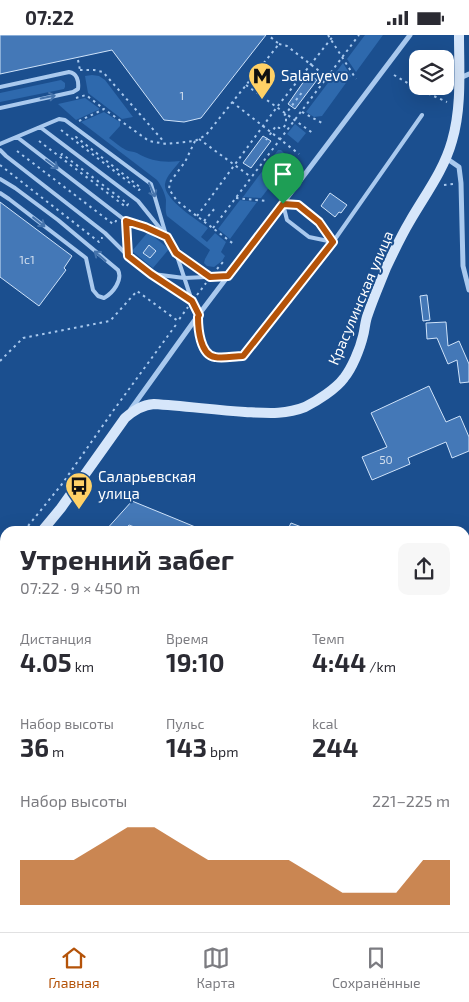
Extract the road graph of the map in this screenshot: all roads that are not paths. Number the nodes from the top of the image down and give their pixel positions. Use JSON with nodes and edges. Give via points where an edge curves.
{"nodes":[{"id":1,"x":410,"y":35,"type":"edge"},
{"id":2,"x":459,"y":35,"type":"edge"},
{"id":3,"x":464,"y":76,"type":"edge"},
{"id":4,"x":0,"y":87,"type":"edge"},
{"id":5,"x":0,"y":108,"type":"edge"},
{"id":6,"x":422,"y":115,"type":"dead end"},
{"id":7,"x":40,"y":127,"type":"junction"},
{"id":8,"x":17,"y":137,"type":"junction"},
{"id":9,"x":0,"y":145,"type":"edge"},
{"id":10,"x":0,"y":150,"type":"edge"},
{"id":11,"x":446,"y":158,"type":"junction"},
{"id":12,"x":0,"y":179,"type":"edge"},
{"id":13,"x":0,"y":193,"type":"edge"},
{"id":14,"x":283,"y":204,"type":"junction"},
{"id":15,"x":126,"y":221,"type":"junction"},
{"id":16,"x":167,"y":237,"type":"junction"},
{"id":17,"x":333,"y":242,"type":"junction"},
{"id":18,"x":176,"y":253,"type":"junction"},
{"id":19,"x":128,"y":256,"type":"junction"},
{"id":20,"x":151,"y":274,"type":"junction"},
{"id":21,"x":228,"y":276,"type":"junction"},
{"id":22,"x":210,"y":277,"type":"junction"},
{"id":23,"x":184,"y":278,"type":"junction"},
{"id":24,"x":469,"y":290,"type":"edge"},
{"id":25,"x":192,"y":301,"type":"junction"},
{"id":26,"x":198,"y":316,"type":"junction"},
{"id":27,"x":125,"y":418,"type":"junction"},
{"id":28,"x":46,"y":526,"type":"edge"}],
"edges":[{"from":1,"to":14,"type":"street"},
{"from":2,"to":3,"type":"street","name":"Красулинская улица"},
{"from":3,"to":11,"type":"street","name":"Красулинская улица","via":[[453,140]]},
{"from":5,"to":4,"type":"lane","one_way":true,"via":[[73,92],[78,85],[76,75],[69,72]]},
{"from":6,"to":17,"type":"lane"},
{"from":7,"to":8,"type":"lane"},
{"from":7,"to":16,"type":"lane","via":[[138,201]]},
{"from":7,"to":16,"type":"lane","one_way":true,"via":[[59,119],[65,120],[151,184]]},
{"from":8,"to":9,"type":"lane"},
{"from":8,"to":15,"type":"lane","one_way":true},
{"from":10,"to":19,"type":"lane","via":[[105,233]]},
{"from":11,"to":24,"type":"street","via":[[459,167],[464,209],[463,266]]},
{"from":11,"to":27,"type":"street","name":"Красулинская улица","via":[[387,268],[367,315],[355,358],[344,378],[331,390],[314,402],[288,412],[224,411],[147,404]]},
{"from":13,"to":12,"type":"lane","one_way":true,"via":[[86,258],[93,290],[98,296],[110,295],[120,277],[118,271],[58,220]]},
{"from":14,"to":17,"type":"lane","via":[[298,205],[319,222]]},
{"from":14,"to":17,"type":"lane","via":[[287,219],[309,237]]},
{"from":14,"to":21,"type":"street"},
{"from":15,"to":16,"type":"lane"},
{"from":15,"to":19,"type":"lane"},
{"from":16,"to":18,"type":"lane"},
{"from":17,"to":26,"type":"lane","via":[[243,356],[214,357],[207,354],[198,330]]},
{"from":18,"to":22,"type":"lane"},
{"from":18,"to":23,"type":"lane"},
{"from":19,"to":20,"type":"lane"},
{"from":20,"to":23,"type":"lane"},
{"from":20,"to":25,"type":"lane"},
{"from":21,"to":22,"type":"lane"},
{"from":21,"to":26,"type":"street"},
{"from":22,"to":23,"type":"lane"},
{"from":23,"to":25,"type":"lane"},
{"from":25,"to":26,"type":"lane"},
{"from":26,"to":27,"type":"street"},
{"from":27,"to":28,"type":"street"}]}
